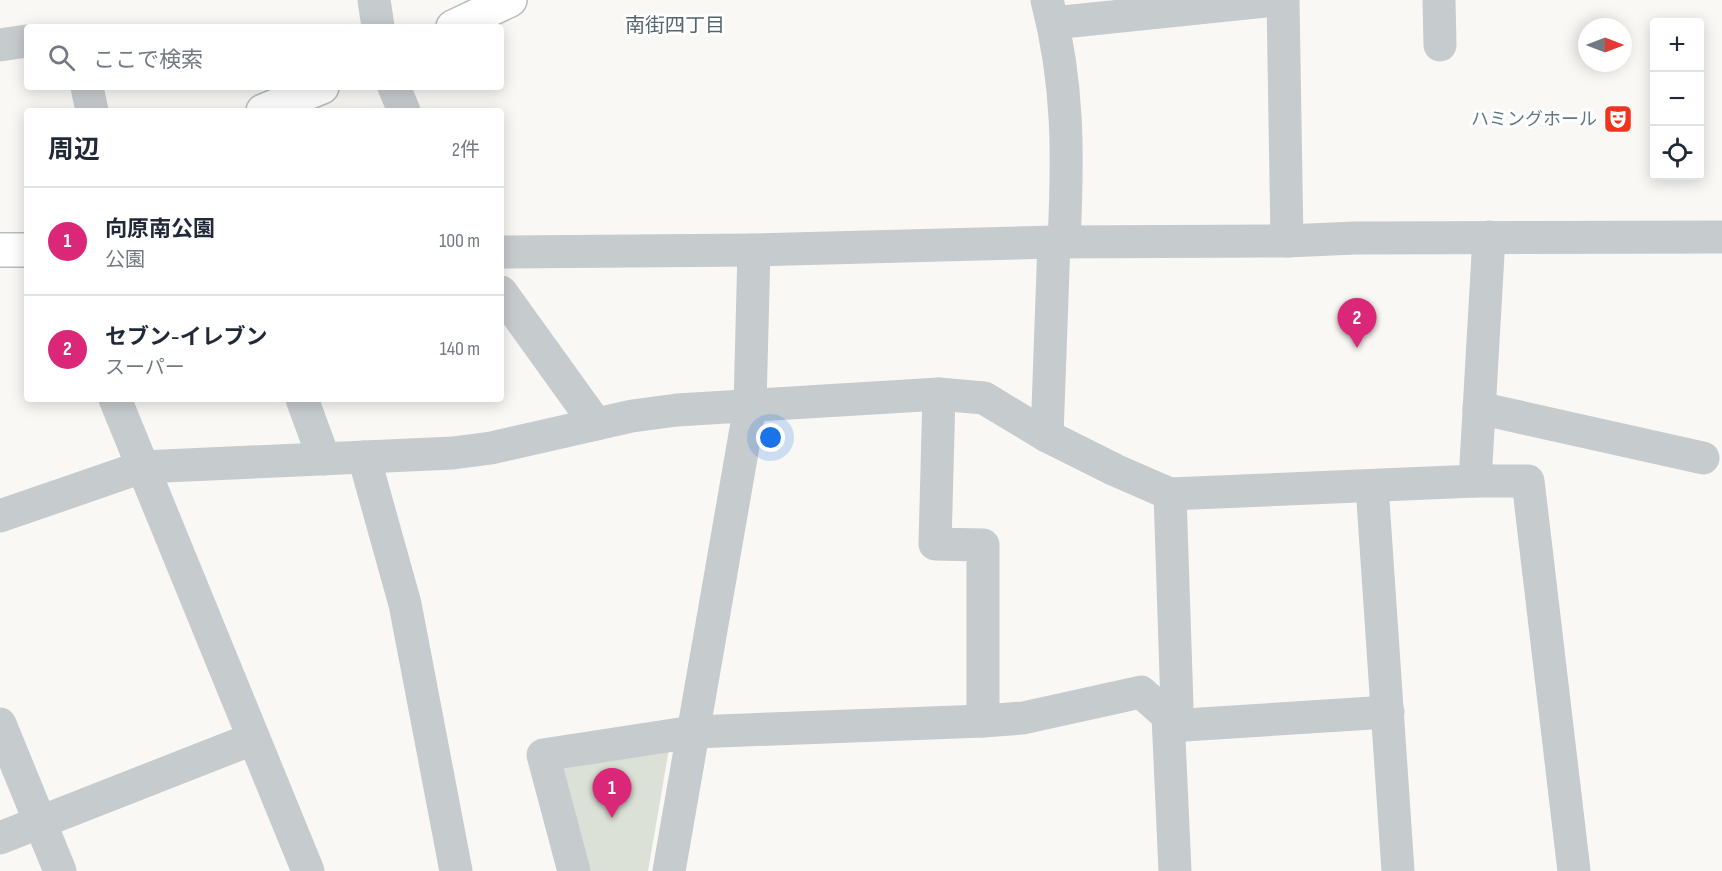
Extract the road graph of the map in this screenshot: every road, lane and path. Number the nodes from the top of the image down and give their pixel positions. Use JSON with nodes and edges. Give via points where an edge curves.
{"nodes":[{"id":1,"x":374,"y":0,"type":"edge"},
{"id":2,"x":510,"y":0,"type":"edge"},
{"id":3,"x":1277,"y":0,"type":"edge"},
{"id":4,"x":1284,"y":0,"type":"edge"},
{"id":5,"x":1439,"y":0,"type":"edge"},
{"id":6,"x":1050,"y":12,"type":"edge"},
{"id":7,"x":378,"y":24,"type":"edge"},
{"id":8,"x":459,"y":24,"type":"edge"},
{"id":9,"x":24,"y":41,"type":"edge"},
{"id":10,"x":0,"y":45,"type":"edge"},
{"id":11,"x":1440,"y":45,"type":"dead end"},
{"id":12,"x":88,"y":90,"type":"edge"},
{"id":13,"x":315,"y":90,"type":"edge"},
{"id":14,"x":395,"y":90,"type":"edge"},
{"id":15,"x":91,"y":108,"type":"edge"},
{"id":16,"x":270,"y":108,"type":"edge"},
{"id":17,"x":403,"y":108,"type":"edge"},
{"id":18,"x":1488,"y":237,"type":"junction"},
{"id":19,"x":1722,"y":237,"type":"edge"},
{"id":20,"x":1287,"y":241,"type":"junction"},
{"id":21,"x":1059,"y":243,"type":"junction"},
{"id":22,"x":0,"y":250,"type":"edge"},
{"id":23,"x":24,"y":250,"type":"edge"},
{"id":24,"x":754,"y":250,"type":"junction"},
{"id":25,"x":504,"y":252,"type":"edge"},
{"id":26,"x":504,"y":296,"type":"edge"},
{"id":27,"x":939,"y":394,"type":"junction"},
{"id":28,"x":116,"y":402,"type":"edge"},
{"id":29,"x":303,"y":402,"type":"edge"},
{"id":30,"x":750,"y":406,"type":"junction"},
{"id":31,"x":1479,"y":408,"type":"junction"},
{"id":32,"x":596,"y":424,"type":"junction"},
{"id":33,"x":1047,"y":436,"type":"junction"},
{"id":34,"x":364,"y":457,"type":"junction"},
{"id":35,"x":1703,"y":458,"type":"dead end"},
{"id":36,"x":324,"y":459,"type":"junction"},
{"id":37,"x":142,"y":467,"type":"junction"},
{"id":38,"x":1475,"y":481,"type":"junction"},
{"id":39,"x":1372,"y":486,"type":"junction"},
{"id":40,"x":1170,"y":494,"type":"junction"},
{"id":41,"x":0,"y":516,"type":"edge"},
{"id":42,"x":1388,"y":712,"type":"junction"},
{"id":43,"x":983,"y":721,"type":"junction"},
{"id":44,"x":1168,"y":721,"type":"junction"},
{"id":45,"x":0,"y":724,"type":"edge"},
{"id":46,"x":693,"y":732,"type":"junction"},
{"id":47,"x":252,"y":739,"type":"junction"},
{"id":48,"x":40,"y":823,"type":"junction"},
{"id":49,"x":0,"y":838,"type":"edge"},
{"id":50,"x":60,"y":871,"type":"edge"},
{"id":51,"x":308,"y":871,"type":"edge"},
{"id":52,"x":456,"y":871,"type":"edge"},
{"id":53,"x":574,"y":871,"type":"edge"},
{"id":54,"x":669,"y":871,"type":"edge"},
{"id":55,"x":1175,"y":871,"type":"edge"},
{"id":56,"x":1398,"y":871,"type":"edge"},
{"id":57,"x":1574,"y":871,"type":"edge"}],
"edges":[{"from":1,"to":7,"type":"street"},
{"from":2,"to":8,"type":"main road"},
{"from":3,"to":6,"type":"street"},
{"from":4,"to":20,"type":"street"},
{"from":5,"to":11,"type":"street"},
{"from":6,"to":21,"type":"street","via":[[1065,96],[1068,161]]},
{"from":9,"to":10,"type":"street"},
{"from":12,"to":15,"type":"street"},
{"from":13,"to":16,"type":"main road"},
{"from":14,"to":17,"type":"street"},
{"from":18,"to":19,"type":"street"},
{"from":18,"to":20,"type":"street"},
{"from":18,"to":31,"type":"street"},
{"from":20,"to":21,"type":"street"},
{"from":21,"to":24,"type":"street"},
{"from":21,"to":33,"type":"street"},
{"from":22,"to":23,"type":"main road"},
{"from":24,"to":25,"type":"street"},
{"from":24,"to":30,"type":"street"},
{"from":26,"to":32,"type":"street"},
{"from":27,"to":30,"type":"street"},
{"from":27,"to":33,"type":"street","via":[[984,398]]},
{"from":27,"to":43,"type":"street","via":[[936,544],[983,545]]},
{"from":28,"to":37,"type":"street"},
{"from":29,"to":36,"type":"street"},
{"from":30,"to":32,"type":"street","via":[[677,410]]},
{"from":30,"to":46,"type":"street"},
{"from":31,"to":35,"type":"street"},
{"from":31,"to":38,"type":"street"},
{"from":32,"to":34,"type":"street","via":[[472,451]]},
{"from":33,"to":40,"type":"street"},
{"from":34,"to":36,"type":"street"},
{"from":34,"to":52,"type":"street","via":[[405,604]]},
{"from":36,"to":37,"type":"street"},
{"from":37,"to":41,"type":"street"},
{"from":37,"to":47,"type":"street"},
{"from":38,"to":39,"type":"street"},
{"from":38,"to":57,"type":"street","via":[[1528,481]]},
{"from":39,"to":40,"type":"street"},
{"from":39,"to":42,"type":"street"},
{"from":40,"to":44,"type":"street","via":[[1177,706]]},
{"from":42,"to":44,"type":"street"},
{"from":42,"to":56,"type":"street"},
{"from":43,"to":44,"type":"street","via":[[1023,718],[1141,692]]},
{"from":43,"to":46,"type":"street"},
{"from":44,"to":55,"type":"street"},
{"from":45,"to":48,"type":"street"},
{"from":46,"to":53,"type":"street","via":[[543,755]]},
{"from":46,"to":54,"type":"street"},
{"from":47,"to":48,"type":"street"},
{"from":47,"to":51,"type":"street"},
{"from":48,"to":49,"type":"street"},
{"from":48,"to":50,"type":"street"}]}
